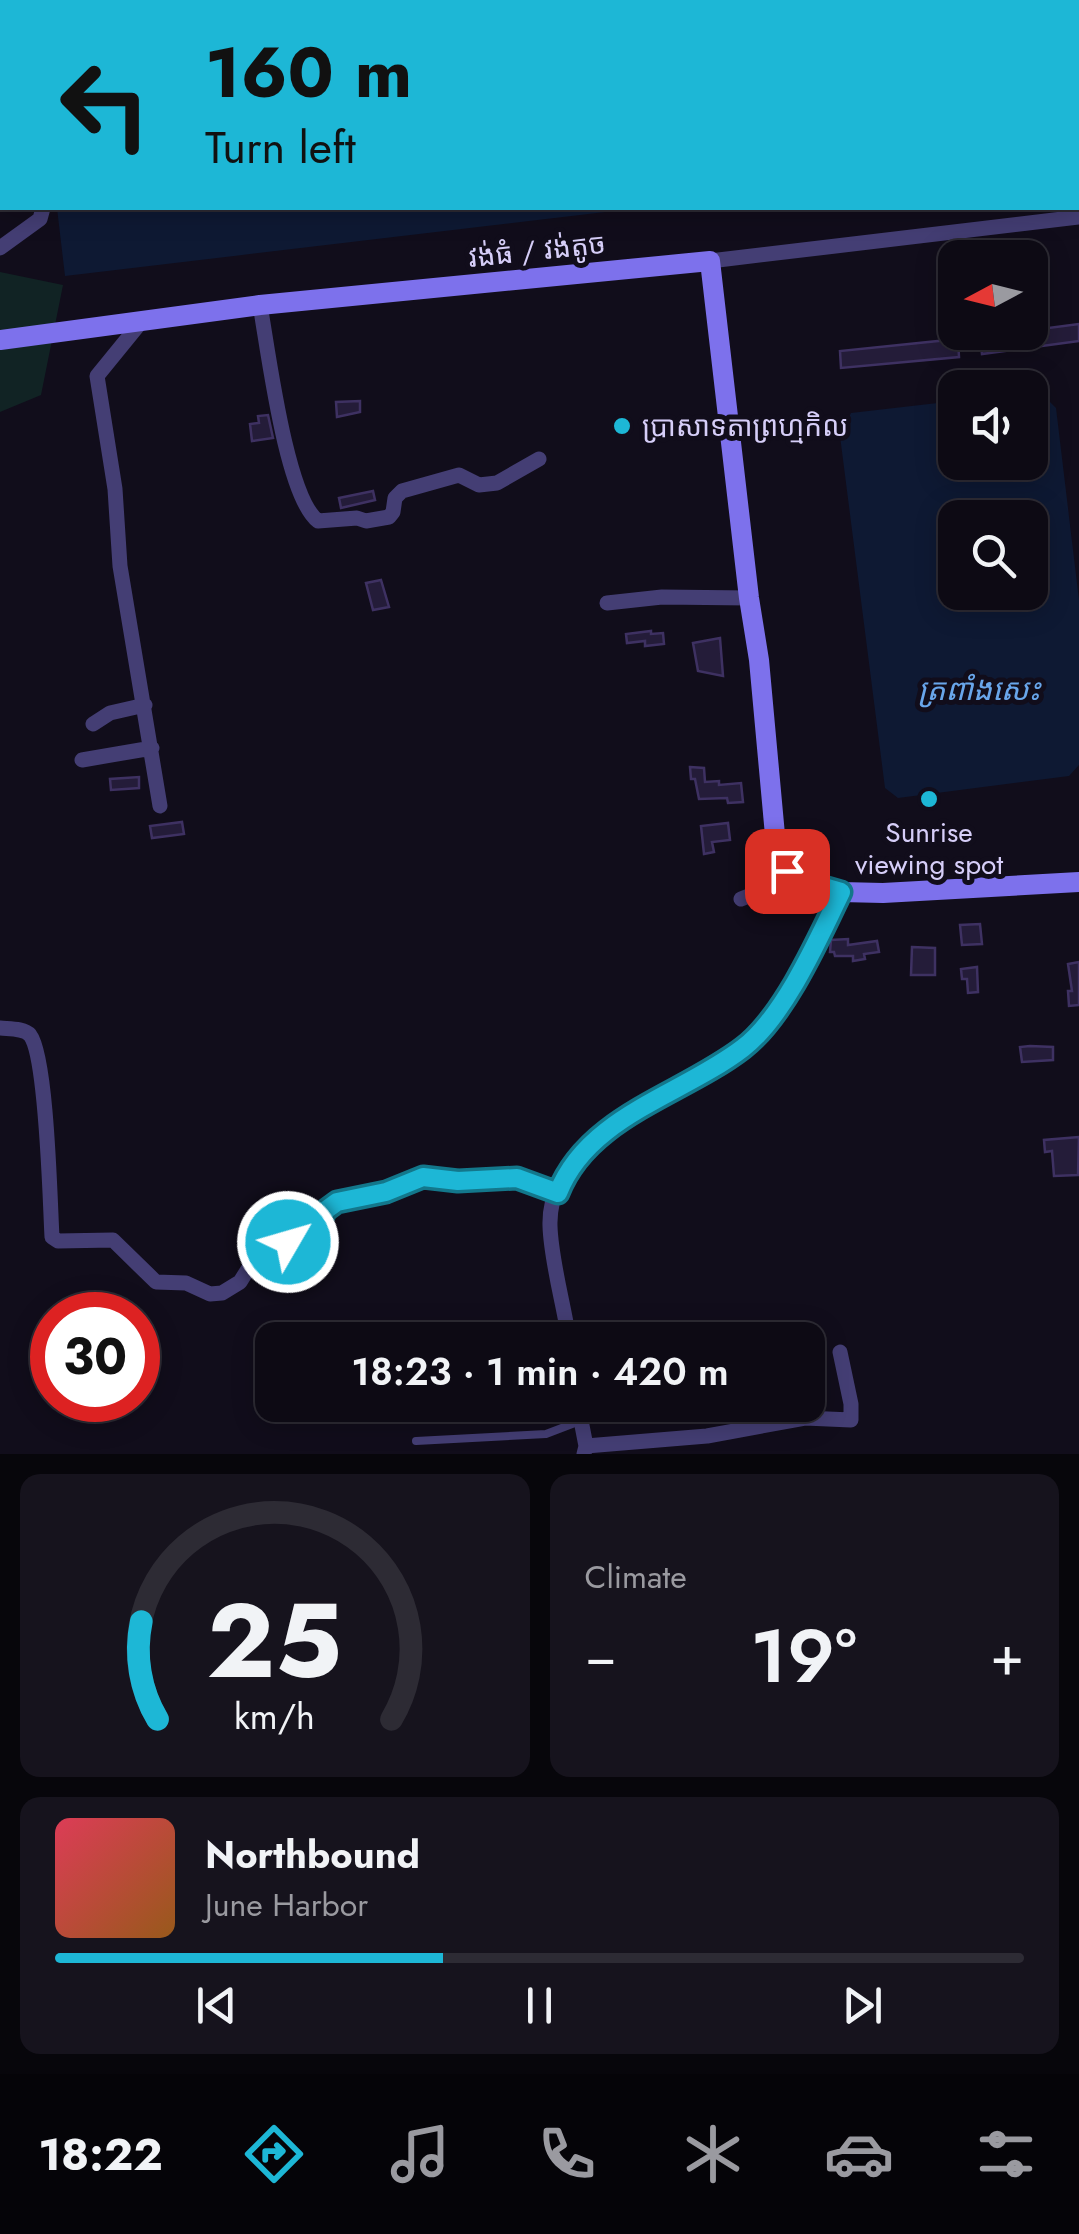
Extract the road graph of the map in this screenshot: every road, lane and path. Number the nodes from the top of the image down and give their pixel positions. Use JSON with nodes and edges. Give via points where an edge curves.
{"nodes":[{"id":1,"x":42,"y":210,"type":"edge"},
{"id":2,"x":1079,"y":217,"type":"edge"},
{"id":3,"x":0,"y":248,"type":"edge"},
{"id":4,"x":710,"y":261,"type":"junction"},
{"id":5,"x":260,"y":305,"type":"junction"},
{"id":6,"x":141,"y":322,"type":"junction"},
{"id":7,"x":0,"y":340,"type":"edge"},
{"id":8,"x":540,"y":459,"type":"dead end"},
{"id":9,"x":749,"y":598,"type":"junction"},
{"id":10,"x":608,"y":602,"type":"dead end"},
{"id":11,"x":145,"y":705,"type":"junction"},
{"id":12,"x":93,"y":724,"type":"dead end"},
{"id":13,"x":152,"y":748,"type":"junction"},
{"id":14,"x":82,"y":760,"type":"dead end"},
{"id":15,"x":160,"y":806,"type":"dead end"},
{"id":16,"x":797,"y":878,"type":"junction"},
{"id":17,"x":1079,"y":882,"type":"edge"},
{"id":18,"x":841,"y":892,"type":"junction"},
{"id":19,"x":741,"y":900,"type":"dead end"},
{"id":20,"x":0,"y":1028,"type":"edge"},
{"id":21,"x":558,"y":1193,"type":"junction"},
{"id":22,"x":566,"y":1322,"type":"edge"},
{"id":23,"x":840,"y":1352,"type":"dead end"},
{"id":24,"x":565,"y":1422,"type":"edge"},
{"id":25,"x":580,"y":1422,"type":"edge"},
{"id":26,"x":416,"y":1441,"type":"dead end"},
{"id":27,"x":585,"y":1450,"type":"edge"}],
"edges":[{"from":1,"to":3,"type":"street"},
{"from":2,"to":4,"type":"street","name":"វង់ធំ / វង់តូច"},
{"from":4,"to":5,"type":"main road","name":"វង់ធំ / វង់តូច"},
{"from":4,"to":9,"type":"main road"},
{"from":5,"to":6,"type":"main road","name":"វង់ធំ / វង់តូច"},
{"from":5,"to":8,"type":"street","via":[[290,460],[309,514],[318,521],[389,518],[402,491],[459,475],[480,485],[498,483]]},
{"from":6,"to":7,"type":"main road","name":"វង់ធំ / វង់តូច"},
{"from":6,"to":11,"type":"street","via":[[97,376]]},
{"from":9,"to":10,"type":"street"},
{"from":9,"to":16,"type":"main road","via":[[776,846]]},
{"from":11,"to":12,"type":"street"},
{"from":11,"to":13,"type":"street"},
{"from":13,"to":14,"type":"street"},
{"from":13,"to":15,"type":"street"},
{"from":16,"to":18,"type":"main road"},
{"from":16,"to":19,"type":"street"},
{"from":17,"to":18,"type":"main road"},
{"from":18,"to":21,"type":"street","via":[[789,992],[746,1046],[602,1133],[566,1172]]},
{"from":20,"to":21,"type":"street","via":[[24,1031],[35,1048],[47,1123],[52,1237],[113,1240],[156,1282],[222,1293],[240,1282],[260,1252],[315,1231],[337,1202],[423,1177],[517,1178]]},
{"from":21,"to":22,"type":"street","via":[[550,1228]]},
{"from":23,"to":27,"type":"street","via":[[850,1420],[805,1418]]},
{"from":24,"to":26,"type":"lane","via":[[546,1434]]},
{"from":25,"to":27,"type":"street"}]}
